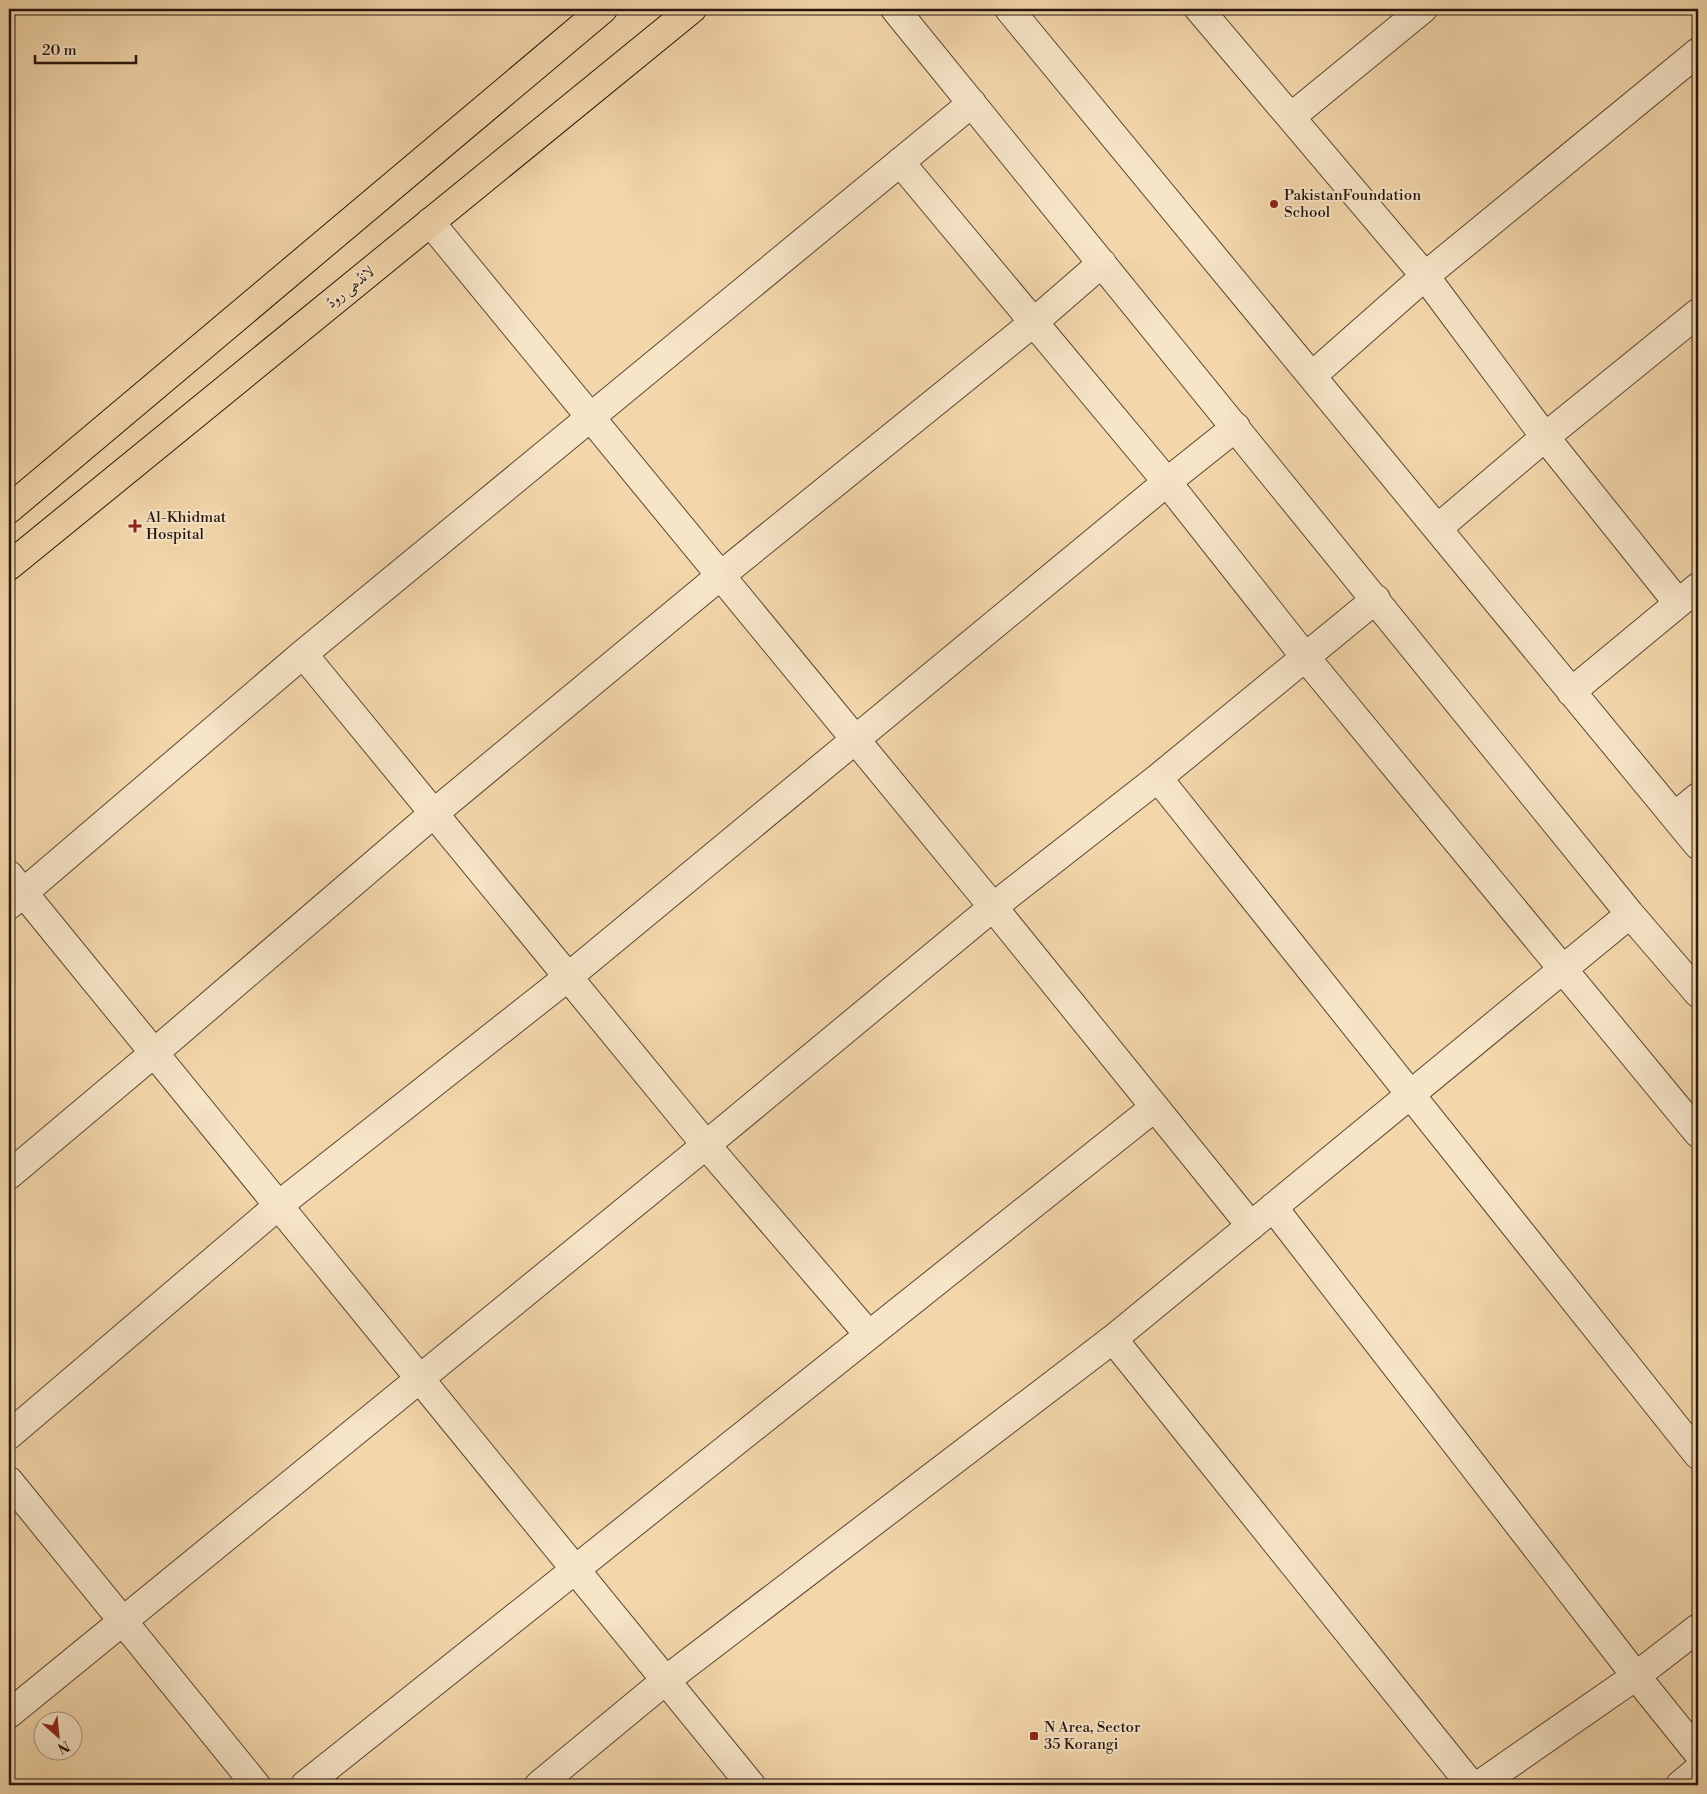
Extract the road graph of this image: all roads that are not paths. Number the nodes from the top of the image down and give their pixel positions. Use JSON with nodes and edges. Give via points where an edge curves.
{"nodes":[{"id":1,"x":602,"y":9,"type":"edge"},
{"id":2,"x":692,"y":9,"type":"edge"},
{"id":3,"x":895,"y":9,"type":"edge"},
{"id":4,"x":1010,"y":9,"type":"edge"},
{"id":5,"x":1199,"y":9,"type":"edge"},
{"id":6,"x":1423,"y":9,"type":"edge"},
{"id":7,"x":1698,"y":52,"type":"edge"},
{"id":8,"x":972,"y":103,"type":"junction"},
{"id":9,"x":1291,"y":117,"type":"junction"},
{"id":10,"x":900,"y":162,"type":"junction"},
{"id":11,"x":430,"y":222,"type":"junction"},
{"id":12,"x":1102,"y":263,"type":"junction"},
{"id":13,"x":1425,"y":276,"type":"junction"},
{"id":14,"x":1698,"y":313,"type":"edge"},
{"id":15,"x":1034,"y":322,"type":"junction"},
{"id":16,"x":1312,"y":375,"type":"junction"},
{"id":17,"x":590,"y":417,"type":"junction"},
{"id":18,"x":1236,"y":427,"type":"junction"},
{"id":19,"x":1545,"y":437,"type":"junction"},
{"id":20,"x":1167,"y":482,"type":"junction"},
{"id":21,"x":9,"y":510,"type":"edge"},
{"id":22,"x":1438,"y":528,"type":"junction"},
{"id":23,"x":9,"y":566,"type":"edge"},
{"id":24,"x":720,"y":576,"type":"junction"},
{"id":25,"x":1688,"y":595,"type":"edge"},
{"id":26,"x":1376,"y":599,"type":"junction"},
{"id":27,"x":303,"y":654,"type":"junction"},
{"id":28,"x":1306,"y":658,"type":"junction"},
{"id":29,"x":1571,"y":692,"type":"junction"},
{"id":30,"x":855,"y":739,"type":"junction"},
{"id":31,"x":1158,"y":778,"type":"junction"},
{"id":32,"x":1698,"y":797,"type":"edge"},
{"id":33,"x":433,"y":814,"type":"junction"},
{"id":34,"x":1675,"y":816,"type":"junction"},
{"id":35,"x":1698,"y":845,"type":"edge"},
{"id":36,"x":14,"y":891,"type":"edge"},
{"id":37,"x":993,"y":907,"type":"junction"},
{"id":38,"x":1630,"y":914,"type":"junction"},
{"id":39,"x":1564,"y":969,"type":"junction"},
{"id":40,"x":568,"y":977,"type":"junction"},
{"id":41,"x":1698,"y":994,"type":"edge"},
{"id":42,"x":154,"y":1053,"type":"junction"},
{"id":43,"x":1411,"y":1094,"type":"junction"},
{"id":44,"x":1155,"y":1107,"type":"junction"},
{"id":45,"x":1698,"y":1133,"type":"edge"},
{"id":46,"x":706,"y":1145,"type":"junction"},
{"id":47,"x":9,"y":1175,"type":"edge"},
{"id":48,"x":279,"y":1206,"type":"junction"},
{"id":49,"x":1273,"y":1207,"type":"junction"},
{"id":50,"x":1251,"y":1226,"type":"junction"},
{"id":51,"x":870,"y":1335,"type":"junction"},
{"id":52,"x":1113,"y":1339,"type":"junction"},
{"id":53,"x":420,"y":1379,"type":"junction"},
{"id":54,"x":9,"y":1435,"type":"edge"},
{"id":55,"x":1698,"y":1455,"type":"edge"},
{"id":56,"x":9,"y":1481,"type":"edge"},
{"id":57,"x":575,"y":1569,"type":"junction"},
{"id":58,"x":123,"y":1620,"type":"junction"},
{"id":59,"x":1698,"y":1628,"type":"edge"},
{"id":60,"x":1636,"y":1676,"type":"junction"},
{"id":61,"x":666,"y":1680,"type":"junction"},
{"id":62,"x":9,"y":1714,"type":"edge"},
{"id":63,"x":1698,"y":1753,"type":"edge"},
{"id":64,"x":1698,"y":1770,"type":"edge"},
{"id":65,"x":256,"y":1785,"type":"edge"},
{"id":66,"x":305,"y":1785,"type":"edge"},
{"id":67,"x":539,"y":1785,"type":"edge"},
{"id":68,"x":751,"y":1785,"type":"edge"},
{"id":69,"x":1471,"y":1785,"type":"edge"},
{"id":70,"x":1479,"y":1785,"type":"edge"},
{"id":71,"x":1680,"y":1785,"type":"edge"}],
"edges":[{"from":1,"to":21,"type":"main road"},
{"from":2,"to":11,"type":"main road","name":"لانڈھی روڈ"},
{"from":3,"to":8,"type":"street"},
{"from":4,"to":16,"type":"street"},
{"from":5,"to":9,"type":"street"},
{"from":6,"to":9,"type":"street"},
{"from":7,"to":13,"type":"street"},
{"from":8,"to":10,"type":"street"},
{"from":8,"to":12,"type":"street"},
{"from":9,"to":13,"type":"street"},
{"from":10,"to":15,"type":"street"},
{"from":10,"to":17,"type":"street"},
{"from":11,"to":17,"type":"street"},
{"from":11,"to":23,"type":"main road","name":"لانڈھی روڈ"},
{"from":12,"to":15,"type":"street"},
{"from":12,"to":18,"type":"street"},
{"from":13,"to":16,"type":"street"},
{"from":13,"to":19,"type":"street"},
{"from":14,"to":19,"type":"street"},
{"from":15,"to":20,"type":"street"},
{"from":15,"to":24,"type":"street"},
{"from":16,"to":22,"type":"street"},
{"from":17,"to":24,"type":"street"},
{"from":17,"to":27,"type":"street"},
{"from":18,"to":20,"type":"street"},
{"from":18,"to":26,"type":"street"},
{"from":19,"to":22,"type":"street"},
{"from":19,"to":25,"type":"street"},
{"from":20,"to":28,"type":"street"},
{"from":20,"to":30,"type":"street"},
{"from":22,"to":29,"type":"street"},
{"from":24,"to":30,"type":"street"},
{"from":24,"to":33,"type":"street"},
{"from":25,"to":29,"type":"street"},
{"from":26,"to":28,"type":"street"},
{"from":26,"to":38,"type":"street"},
{"from":27,"to":33,"type":"street"},
{"from":27,"to":36,"type":"street"},
{"from":28,"to":31,"type":"street"},
{"from":28,"to":39,"type":"street"},
{"from":29,"to":34,"type":"street"},
{"from":30,"to":37,"type":"street"},
{"from":30,"to":40,"type":"street"},
{"from":31,"to":37,"type":"street"},
{"from":31,"to":43,"type":"street"},
{"from":32,"to":34,"type":"street"},
{"from":33,"to":40,"type":"street"},
{"from":33,"to":42,"type":"street"},
{"from":34,"to":35,"type":"street"},
{"from":36,"to":42,"type":"street"},
{"from":37,"to":44,"type":"street"},
{"from":37,"to":46,"type":"street"},
{"from":38,"to":39,"type":"street"},
{"from":38,"to":41,"type":"street"},
{"from":39,"to":43,"type":"street"},
{"from":39,"to":45,"type":"street"},
{"from":40,"to":46,"type":"street"},
{"from":40,"to":48,"type":"street"},
{"from":42,"to":47,"type":"street"},
{"from":42,"to":48,"type":"street"},
{"from":43,"to":49,"type":"street"},
{"from":43,"to":55,"type":"street"},
{"from":44,"to":50,"type":"street"},
{"from":44,"to":51,"type":"street"},
{"from":46,"to":51,"type":"street"},
{"from":46,"to":53,"type":"street"},
{"from":48,"to":53,"type":"street"},
{"from":48,"to":54,"type":"street"},
{"from":49,"to":50,"type":"street"},
{"from":49,"to":60,"type":"street"},
{"from":50,"to":52,"type":"street"},
{"from":51,"to":57,"type":"street"},
{"from":52,"to":61,"type":"street"},
{"from":52,"to":69,"type":"street"},
{"from":53,"to":57,"type":"street"},
{"from":53,"to":58,"type":"street"},
{"from":56,"to":58,"type":"street"},
{"from":57,"to":61,"type":"street"},
{"from":57,"to":66,"type":"street"},
{"from":58,"to":62,"type":"street"},
{"from":58,"to":65,"type":"street"},
{"from":59,"to":60,"type":"street"},
{"from":60,"to":63,"type":"street"},
{"from":60,"to":70,"type":"street"},
{"from":61,"to":67,"type":"street"},
{"from":61,"to":68,"type":"street"},
{"from":64,"to":71,"type":"street"}]}
